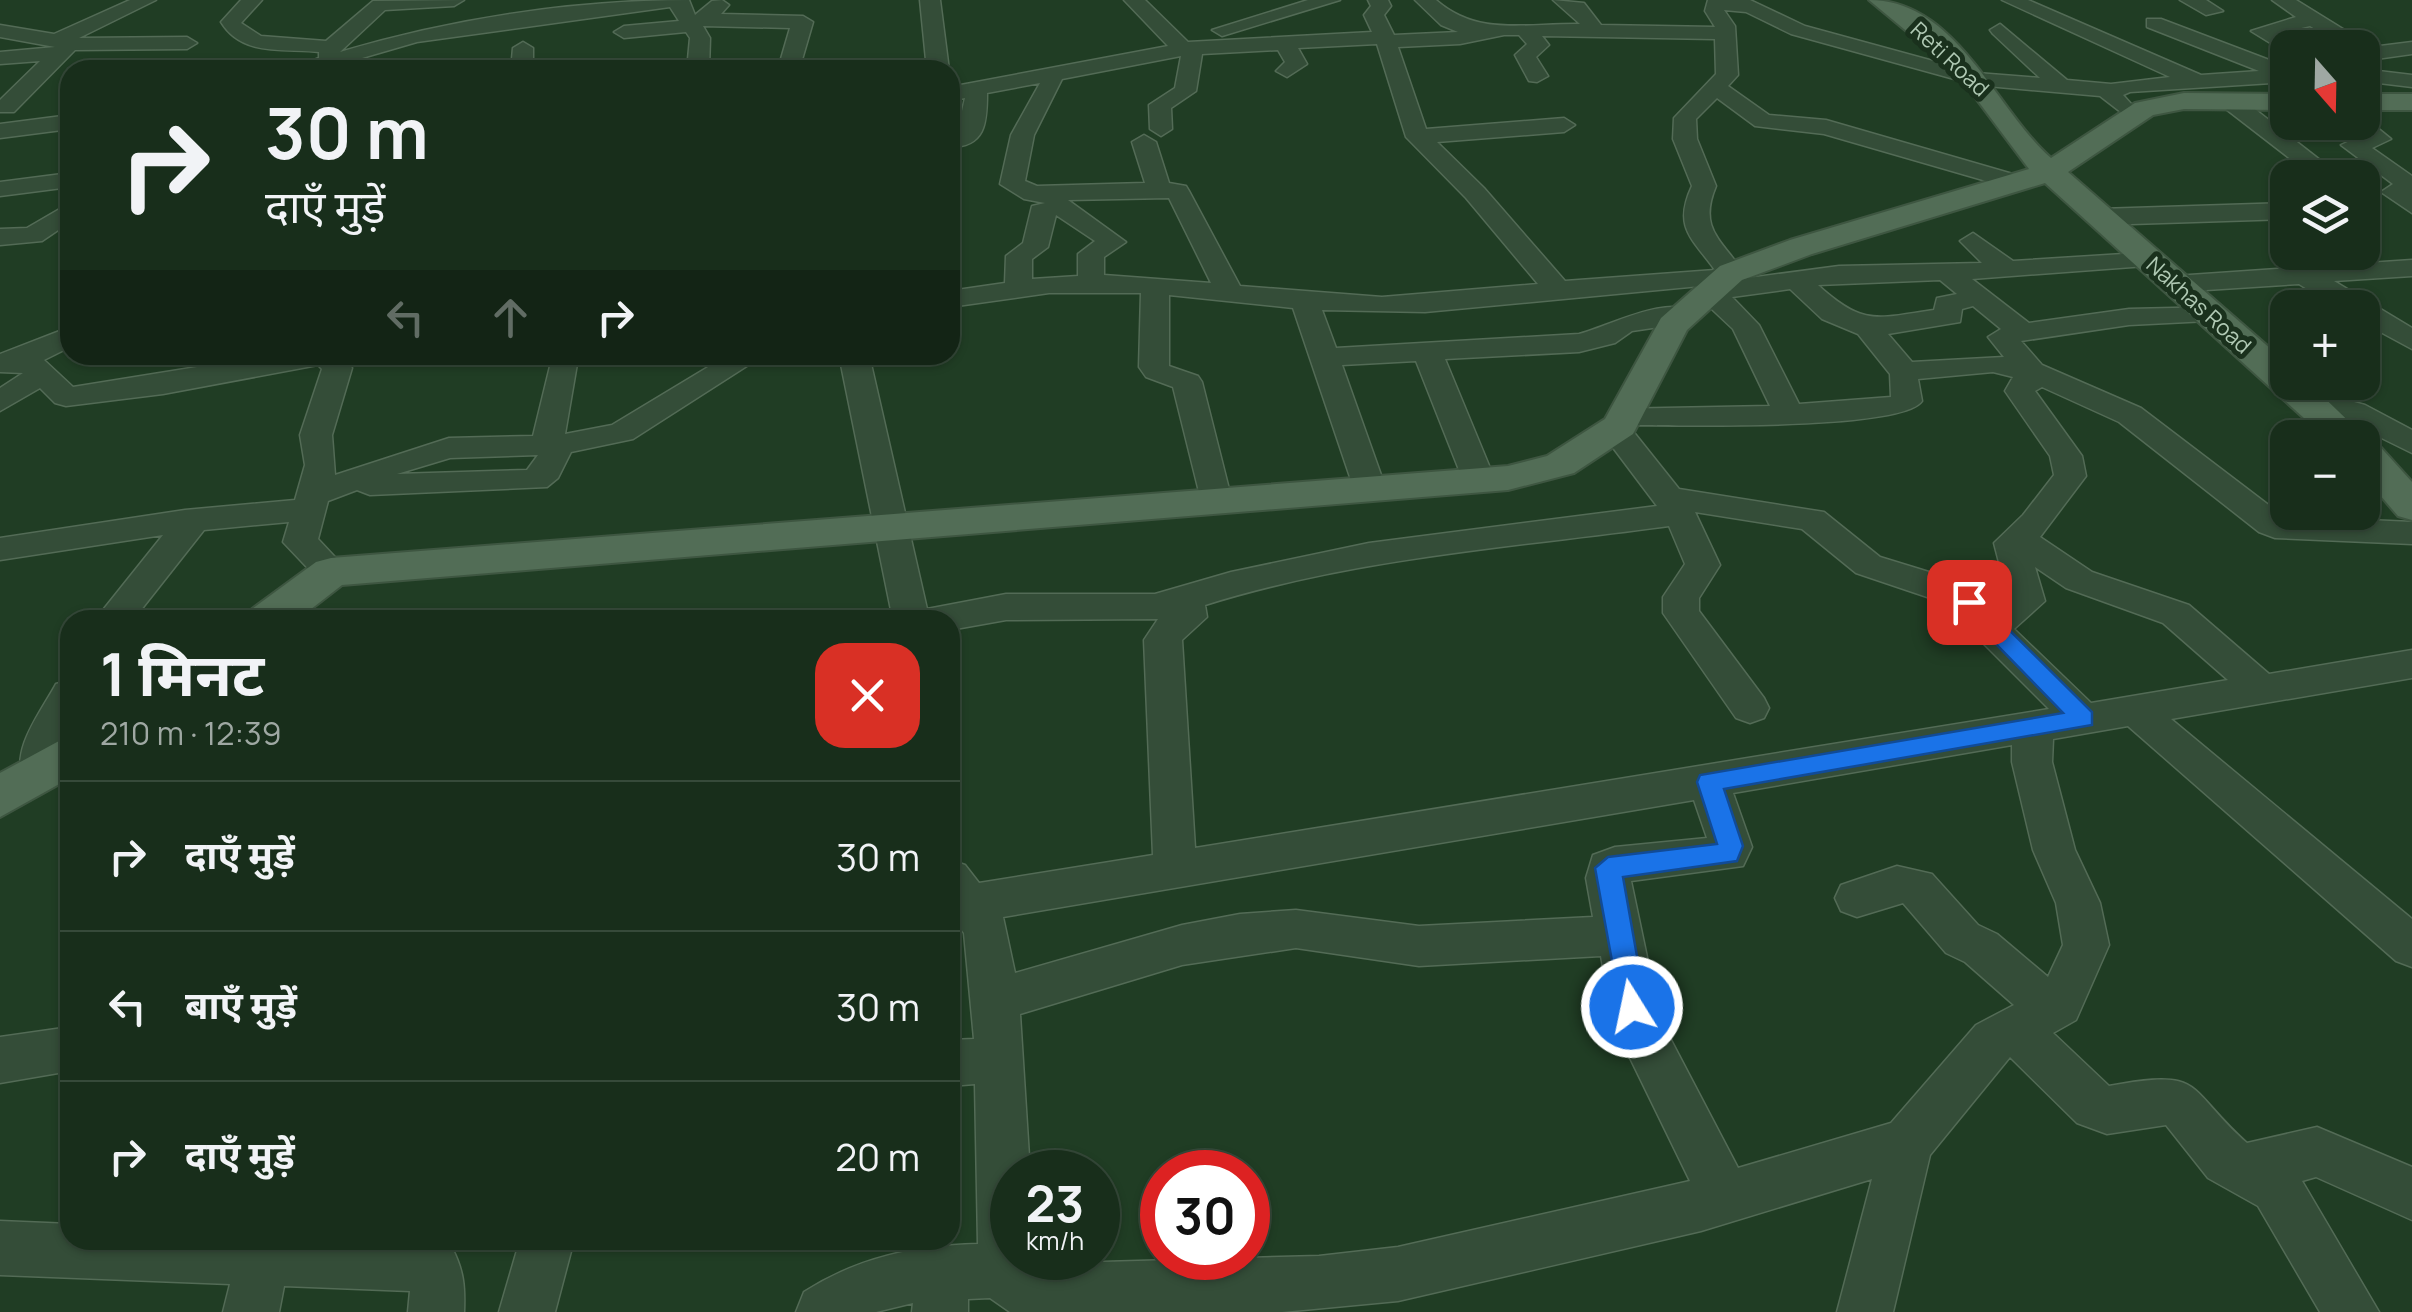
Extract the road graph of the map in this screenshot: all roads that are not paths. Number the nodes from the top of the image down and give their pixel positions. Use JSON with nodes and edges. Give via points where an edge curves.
{"nodes":[{"id":1,"x":146,"y":0,"type":"edge"},
{"id":2,"x":252,"y":0,"type":"edge"},
{"id":3,"x":454,"y":0,"type":"edge"},
{"id":4,"x":677,"y":0,"type":"edge"},
{"id":5,"x":723,"y":0,"type":"edge"},
{"id":6,"x":930,"y":0,"type":"edge"},
{"id":7,"x":1134,"y":0,"type":"edge"},
{"id":8,"x":1330,"y":0,"type":"edge"},
{"id":9,"x":1378,"y":0,"type":"edge"},
{"id":10,"x":1426,"y":0,"type":"edge"},
{"id":11,"x":1563,"y":0,"type":"edge"},
{"id":12,"x":1881,"y":0,"type":"edge"},
{"id":13,"x":2012,"y":0,"type":"edge"},
{"id":14,"x":2150,"y":0,"type":"edge"},
{"id":15,"x":2190,"y":0,"type":"edge"},
{"id":16,"x":2282,"y":0,"type":"edge"},
{"id":17,"x":644,"y":2,"type":"edge"},
{"id":18,"x":1716,"y":2,"type":"edge"},
{"id":19,"x":378,"y":4,"type":"edge"},
{"id":20,"x":2213,"y":11,"type":"dead end"},
{"id":21,"x":2313,"y":19,"type":"junction"},
{"id":22,"x":231,"y":22,"type":"junction"},
{"id":23,"x":698,"y":22,"type":"junction"},
{"id":24,"x":2154,"y":22,"type":"junction"},
{"id":25,"x":2000,"y":30,"type":"dead end"},
{"id":26,"x":2331,"y":30,"type":"edge"},
{"id":27,"x":0,"y":31,"type":"edge"},
{"id":28,"x":624,"y":32,"type":"dead end"},
{"id":29,"x":1476,"y":32,"type":"junction"},
{"id":30,"x":1527,"y":32,"type":"junction"},
{"id":31,"x":1596,"y":32,"type":"junction"},
{"id":32,"x":1725,"y":33,"type":"junction"},
{"id":33,"x":2100,"y":35,"type":"junction"},
{"id":34,"x":2270,"y":36,"type":"edge"},
{"id":35,"x":1385,"y":39,"type":"junction"},
{"id":36,"x":1284,"y":40,"type":"junction"},
{"id":37,"x":1185,"y":46,"type":"junction"},
{"id":38,"x":2412,"y":48,"type":"edge"},
{"id":39,"x":2380,"y":50,"type":"edge"},
{"id":40,"x":64,"y":52,"type":"edge"},
{"id":41,"x":330,"y":54,"type":"junction"},
{"id":42,"x":0,"y":58,"type":"edge"},
{"id":43,"x":186,"y":58,"type":"edge"},
{"id":44,"x":319,"y":60,"type":"edge"},
{"id":45,"x":353,"y":60,"type":"edge"},
{"id":46,"x":699,"y":60,"type":"edge"},
{"id":47,"x":791,"y":60,"type":"edge"},
{"id":48,"x":937,"y":60,"type":"edge"},
{"id":49,"x":2270,"y":69,"type":"edge"},
{"id":50,"x":1288,"y":72,"type":"dead end"},
{"id":51,"x":34,"y":75,"type":"junction"},
{"id":52,"x":0,"y":76,"type":"edge"},
{"id":53,"x":1537,"y":76,"type":"dead end"},
{"id":54,"x":1052,"y":77,"type":"junction"},
{"id":55,"x":2270,"y":77,"type":"edge"},
{"id":56,"x":2380,"y":77,"type":"edge"},
{"id":57,"x":1976,"y":79,"type":"junction"},
{"id":58,"x":2196,"y":80,"type":"junction"},
{"id":59,"x":2412,"y":81,"type":"edge"},
{"id":60,"x":2058,"y":83,"type":"junction"},
{"id":61,"x":1714,"y":86,"type":"junction"},
{"id":62,"x":976,"y":90,"type":"junction"},
{"id":63,"x":2112,"y":91,"type":"junction"},
{"id":64,"x":960,"y":92,"type":"edge"},
{"id":65,"x":2230,"y":102,"type":"junction"},
{"id":66,"x":2270,"y":102,"type":"edge"},
{"id":67,"x":2380,"y":102,"type":"edge"},
{"id":68,"x":2412,"y":102,"type":"edge"},
{"id":69,"x":60,"y":104,"type":"edge"},
{"id":70,"x":2134,"y":112,"type":"junction"},
{"id":71,"x":2,"y":115,"type":"edge"},
{"id":72,"x":60,"y":121,"type":"edge"},
{"id":73,"x":1564,"y":125,"type":"dead end"},
{"id":74,"x":960,"y":137,"type":"edge"},
{"id":75,"x":1418,"y":137,"type":"junction"},
{"id":76,"x":2374,"y":140,"type":"edge"},
{"id":77,"x":960,"y":141,"type":"edge"},
{"id":78,"x":2307,"y":160,"type":"edge"},
{"id":79,"x":997,"y":163,"type":"junction"},
{"id":80,"x":2032,"y":177,"type":"junction"},
{"id":81,"x":60,"y":181,"type":"edge"},
{"id":82,"x":0,"y":189,"type":"edge"},
{"id":83,"x":1159,"y":190,"type":"junction"},
{"id":84,"x":1056,"y":200,"type":"junction"},
{"id":85,"x":2412,"y":205,"type":"edge"},
{"id":86,"x":2270,"y":211,"type":"edge"},
{"id":87,"x":60,"y":216,"type":"edge"},
{"id":88,"x":2100,"y":217,"type":"junction"},
{"id":89,"x":12,"y":237,"type":"edge"},
{"id":90,"x":1973,"y":241,"type":"dead end"},
{"id":91,"x":2146,"y":258,"type":"junction"},
{"id":92,"x":0,"y":260,"type":"edge"},
{"id":93,"x":2412,"y":268,"type":"edge"},
{"id":94,"x":2007,"y":270,"type":"junction"},
{"id":95,"x":1950,"y":274,"type":"junction"},
{"id":96,"x":2304,"y":275,"type":"junction"},
{"id":97,"x":1794,"y":278,"type":"junction"},
{"id":98,"x":1091,"y":284,"type":"junction"},
{"id":99,"x":2176,"y":284,"type":"junction"},
{"id":100,"x":1155,"y":286,"type":"junction"},
{"id":101,"x":1558,"y":288,"type":"junction"},
{"id":102,"x":1018,"y":290,"type":"junction"},
{"id":103,"x":1712,"y":290,"type":"junction"},
{"id":104,"x":2329,"y":290,"type":"edge"},
{"id":105,"x":1229,"y":292,"type":"junction"},
{"id":106,"x":1978,"y":297,"type":"junction"},
{"id":107,"x":960,"y":298,"type":"edge"},
{"id":108,"x":1305,"y":301,"type":"junction"},
{"id":109,"x":2208,"y":313,"type":"junction"},
{"id":110,"x":2380,"y":321,"type":"edge"},
{"id":111,"x":1868,"y":328,"type":"junction"},
{"id":112,"x":2022,"y":332,"type":"junction"},
{"id":113,"x":2412,"y":340,"type":"edge"},
{"id":114,"x":60,"y":342,"type":"edge"},
{"id":115,"x":1427,"y":351,"type":"junction"},
{"id":116,"x":1324,"y":356,"type":"junction"},
{"id":117,"x":268,"y":365,"type":"edge"},
{"id":118,"x":330,"y":365,"type":"edge"},
{"id":119,"x":562,"y":365,"type":"edge"},
{"id":120,"x":728,"y":365,"type":"edge"},
{"id":121,"x":856,"y":365,"type":"edge"},
{"id":122,"x":19,"y":366,"type":"edge"},
{"id":123,"x":2270,"y":368,"type":"edge"},
{"id":124,"x":1905,"y":373,"type":"junction"},
{"id":125,"x":2042,"y":376,"type":"junction"},
{"id":126,"x":2306,"y":400,"type":"edge"},
{"id":127,"x":2313,"y":400,"type":"edge"},
{"id":128,"x":0,"y":402,"type":"edge"},
{"id":129,"x":1790,"y":414,"type":"junction"},
{"id":130,"x":2329,"y":420,"type":"edge"},
{"id":131,"x":1620,"y":423,"type":"junction"},
{"id":132,"x":2412,"y":443,"type":"edge"},
{"id":133,"x":552,"y":445,"type":"junction"},
{"id":134,"x":2380,"y":470,"type":"edge"},
{"id":135,"x":1479,"y":480,"type":"junction"},
{"id":136,"x":1370,"y":489,"type":"junction"},
{"id":137,"x":1215,"y":501,"type":"junction"},
{"id":138,"x":311,"y":502,"type":"junction"},
{"id":139,"x":1671,"y":506,"type":"junction"},
{"id":140,"x":2412,"y":506,"type":"edge"},
{"id":141,"x":193,"y":520,"type":"junction"},
{"id":142,"x":889,"y":526,"type":"junction"},
{"id":143,"x":2412,"y":533,"type":"edge"},
{"id":144,"x":2016,"y":537,"type":"junction"},
{"id":145,"x":0,"y":549,"type":"edge"},
{"id":146,"x":331,"y":572,"type":"junction"},
{"id":147,"x":1186,"y":598,"type":"junction"},
{"id":148,"x":121,"y":610,"type":"edge"},
{"id":149,"x":280,"y":610,"type":"edge"},
{"id":150,"x":909,"y":610,"type":"edge"},
{"id":151,"x":960,"y":615,"type":"edge"},
{"id":152,"x":1992,"y":626,"type":"junction"},
{"id":153,"x":2412,"y":664,"type":"edge"},
{"id":154,"x":2262,"y":689,"type":"junction"},
{"id":155,"x":1750,"y":708,"type":"dead end"},
{"id":156,"x":2134,"y":710,"type":"junction"},
{"id":157,"x":60,"y":712,"type":"edge"},
{"id":158,"x":2084,"y":719,"type":"junction"},
{"id":159,"x":2033,"y":727,"type":"junction"},
{"id":160,"x":36,"y":775,"type":"edge"},
{"id":161,"x":1709,"y":782,"type":"junction"},
{"id":162,"x":1175,"y":870,"type":"junction"},
{"id":163,"x":960,"y":896,"type":"edge"},
{"id":164,"x":1857,"y":898,"type":"dead end"},
{"id":165,"x":960,"y":899,"type":"edge"},
{"id":166,"x":1619,"y":934,"type":"junction"},
{"id":167,"x":2412,"y":948,"type":"edge"},
{"id":168,"x":996,"y":1000,"type":"junction"},
{"id":169,"x":2034,"y":1019,"type":"junction"},
{"id":170,"x":60,"y":1051,"type":"edge"},
{"id":171,"x":0,"y":1060,"type":"edge"},
{"id":172,"x":974,"y":1061,"type":"edge"},
{"id":173,"x":1907,"y":1143,"type":"junction"},
{"id":174,"x":992,"y":1150,"type":"edge"},
{"id":175,"x":2243,"y":1170,"type":"junction"},
{"id":176,"x":2412,"y":1194,"type":"edge"},
{"id":177,"x":1725,"y":1197,"type":"junction"},
{"id":178,"x":0,"y":1248,"type":"edge"},
{"id":179,"x":542,"y":1250,"type":"edge"},
{"id":180,"x":336,"y":1251,"type":"edge"},
{"id":181,"x":263,"y":1259,"type":"junction"},
{"id":182,"x":990,"y":1275,"type":"edge"},
{"id":183,"x":1010,"y":1280,"type":"edge"},
{"id":184,"x":940,"y":1293,"type":"edge"},
{"id":185,"x":250,"y":1312,"type":"edge"},
{"id":186,"x":436,"y":1312,"type":"edge"},
{"id":187,"x":527,"y":1312,"type":"edge"},
{"id":188,"x":824,"y":1312,"type":"edge"},
{"id":189,"x":1865,"y":1312,"type":"edge"},
{"id":190,"x":2351,"y":1312,"type":"edge"}],
"edges":[{"from":1,"to":40,"type":"street"},
{"from":2,"to":22,"type":"street"},
{"from":3,"to":19,"type":"street"},
{"from":4,"to":17,"type":"street"},
{"from":4,"to":23,"type":"street"},
{"from":5,"to":23,"type":"street"},
{"from":6,"to":48,"type":"street"},
{"from":7,"to":37,"type":"street"},
{"from":8,"to":37,"type":"street","via":[[1235,19]]},
{"from":9,"to":35,"type":"street","via":[[1374,15]]},
{"from":10,"to":29,"type":"street"},
{"from":11,"to":31,"type":"street"},
{"from":12,"to":57,"type":"main road","name":"Reti Road"},
{"from":13,"to":33,"type":"street"},
{"from":14,"to":24,"type":"street","via":[[2179,17]]},
{"from":15,"to":20,"type":"street"},
{"from":16,"to":21,"type":"street"},
{"from":17,"to":41,"type":"street"},
{"from":18,"to":32,"type":"street"},
{"from":18,"to":57,"type":"street","via":[[1750,6],[1793,28]]},
{"from":19,"to":41,"type":"street"},
{"from":21,"to":26,"type":"street"},
{"from":21,"to":34,"type":"street","via":[[2261,31]]},
{"from":22,"to":41,"type":"street","via":[[261,42]]},
{"from":22,"to":43,"type":"street"},
{"from":23,"to":28,"type":"street"},
{"from":23,"to":46,"type":"street"},
{"from":23,"to":47,"type":"street","via":[[803,22]]},
{"from":24,"to":33,"type":"street"},
{"from":24,"to":49,"type":"street"},
{"from":25,"to":60,"type":"street"},
{"from":27,"to":40,"type":"street"},
{"from":29,"to":30,"type":"street"},
{"from":29,"to":35,"type":"street"},
{"from":30,"to":31,"type":"street"},
{"from":30,"to":53,"type":"street","via":[[1539,45],[1525,55]]},
{"from":31,"to":32,"type":"street"},
{"from":32,"to":61,"type":"street","via":[[1727,75]]},
{"from":33,"to":58,"type":"street"},
{"from":35,"to":36,"type":"street"},
{"from":35,"to":75,"type":"street"},
{"from":36,"to":37,"type":"street"},
{"from":36,"to":50,"type":"street","via":[[1296,64]]},
{"from":37,"to":54,"type":"street"},
{"from":37,"to":83,"type":"street","via":[[1185,91],[1160,105],[1153,135]]},
{"from":38,"to":39,"type":"street"},
{"from":40,"to":42,"type":"street"},
{"from":40,"to":43,"type":"street","via":[[106,47]]},
{"from":40,"to":51,"type":"street"},
{"from":41,"to":44,"type":"street"},
{"from":41,"to":45,"type":"street"},
{"from":51,"to":52,"type":"street"},
{"from":51,"to":71,"type":"street"},
{"from":54,"to":62,"type":"street"},
{"from":54,"to":79,"type":"street","via":[[1050,92]]},
{"from":55,"to":58,"type":"street"},
{"from":56,"to":59,"type":"street"},
{"from":57,"to":60,"type":"street"},
{"from":57,"to":80,"type":"main road","name":"Reti Road","via":[[1998,106]]},
{"from":58,"to":63,"type":"street"},
{"from":60,"to":63,"type":"street"},
{"from":61,"to":80,"type":"street","via":[[1763,121],[1826,127]]},
{"from":61,"to":103,"type":"street","via":[[1685,118],[1685,139],[1704,186],[1694,209]]},
{"from":62,"to":64,"type":"street"},
{"from":62,"to":74,"type":"street","via":[[976,114]]},
{"from":63,"to":70,"type":"street","via":[[2116,102]]},
{"from":65,"to":66,"type":"main road"},
{"from":65,"to":70,"type":"main road","via":[[2184,101]]},
{"from":65,"to":78,"type":"street"},
{"from":67,"to":68,"type":"main road"},
{"from":69,"to":71,"type":"street"},
{"from":70,"to":80,"type":"main road"},
{"from":71,"to":72,"type":"street"},
{"from":73,"to":75,"type":"street"},
{"from":75,"to":101,"type":"street"},
{"from":76,"to":85,"type":"street","via":[[2353,144],[2408,184],[2394,192]]},
{"from":77,"to":79,"type":"street"},
{"from":79,"to":84,"type":"street","via":[[1012,184]]},
{"from":80,"to":88,"type":"main road","name":"Nakhas Road"},
{"from":80,"to":103,"type":"main road","via":[[1801,246]]},
{"from":81,"to":82,"type":"street"},
{"from":83,"to":84,"type":"street"},
{"from":83,"to":105,"type":"street","via":[[1177,190]]},
{"from":84,"to":98,"type":"street","via":[[1113,242],[1091,254]]},
{"from":84,"to":102,"type":"street","via":[[1041,211],[1035,247],[1019,256]]},
{"from":86,"to":88,"type":"street"},
{"from":87,"to":89,"type":"street"},
{"from":88,"to":91,"type":"main road","name":"Nakhas Road"},
{"from":89,"to":92,"type":"street"},
{"from":90,"to":94,"type":"street"},
{"from":91,"to":94,"type":"street"},
{"from":91,"to":99,"type":"main road","name":"Nakhas Road"},
{"from":93,"to":96,"type":"street"},
{"from":94,"to":95,"type":"street"},
{"from":95,"to":97,"type":"street"},
{"from":95,"to":106,"type":"street"},
{"from":96,"to":99,"type":"street"},
{"from":96,"to":104,"type":"street"},
{"from":97,"to":103,"type":"street"},
{"from":97,"to":111,"type":"street","via":[[1832,312]]},
{"from":98,"to":100,"type":"street"},
{"from":98,"to":102,"type":"street"},
{"from":99,"to":109,"type":"main road","name":"Nakhas Road"},
{"from":100,"to":105,"type":"street"},
{"from":100,"to":137,"type":"street","via":[[1154,366],[1188,382]]},
{"from":101,"to":103,"type":"street","via":[[1672,277]]},
{"from":101,"to":108,"type":"street","via":[[1432,304]]},
{"from":102,"to":107,"type":"street"},
{"from":103,"to":115,"type":"street","via":[[1579,344]]},
{"from":103,"to":129,"type":"street","via":[[1744,325]]},
{"from":103,"to":131,"type":"main road","via":[[1672,325]]},
{"from":105,"to":108,"type":"street"},
{"from":106,"to":111,"type":"street","via":[[1947,304],[1950,316]]},
{"from":106,"to":112,"type":"street"},
{"from":108,"to":116,"type":"street"},
{"from":109,"to":112,"type":"street","via":[[2129,316]]},
{"from":109,"to":123,"type":"main road","name":"Nakhas Road"},
{"from":110,"to":113,"type":"street"},
{"from":111,"to":124,"type":"street"},
{"from":112,"to":125,"type":"street","via":[[2002,337]]},
{"from":114,"to":122,"type":"street"},
{"from":115,"to":116,"type":"street"},
{"from":115,"to":135,"type":"street"},
{"from":116,"to":136,"type":"street"},
{"from":117,"to":122,"type":"street","via":[[204,381],[73,396],[61,396]]},
{"from":118,"to":138,"type":"street","via":[[316,435],[322,464]]},
{"from":119,"to":133,"type":"street"},
{"from":120,"to":133,"type":"street","via":[[622,432]]},
{"from":121,"to":142,"type":"street"},
{"from":122,"to":128,"type":"street"},
{"from":124,"to":125,"type":"street","via":[[1994,363]]},
{"from":124,"to":129,"type":"street","via":[[1903,404]]},
{"from":125,"to":143,"type":"street","via":[[2122,410],[2279,528]]},
{"from":125,"to":144,"type":"street","via":[[2020,391],[2066,456],[2070,476]]},
{"from":126,"to":130,"type":"main road","name":"Nakhas Road"},
{"from":127,"to":132,"type":"street","via":[[2354,412]]},
{"from":129,"to":131,"type":"street"},
{"from":131,"to":135,"type":"main road","via":[[1560,465]]},
{"from":131,"to":139,"type":"street"},
{"from":133,"to":138,"type":"street","via":[[547,471],[535,480],[347,485]]},
{"from":134,"to":140,"type":"main road"},
{"from":135,"to":136,"type":"main road"},
{"from":136,"to":137,"type":"main road"},
{"from":137,"to":142,"type":"main road"},
{"from":138,"to":141,"type":"street"},
{"from":138,"to":146,"type":"street","via":[[300,542]]},
{"from":139,"to":147,"type":"street","via":[[1368,555]]},
{"from":139,"to":152,"type":"street","via":[[1812,520],[1868,565],[1954,592]]},
{"from":139,"to":155,"type":"street","via":[[1703,566],[1682,597],[1681,613]]},
{"from":141,"to":145,"type":"street"},
{"from":141,"to":148,"type":"street"},
{"from":142,"to":146,"type":"main road"},
{"from":142,"to":150,"type":"street"},
{"from":144,"to":152,"type":"street","via":[[2011,543],[2027,601]]},
{"from":144,"to":154,"type":"street","via":[[2079,580],[2176,614]]},
{"from":146,"to":149,"type":"main road"},
{"from":147,"to":151,"type":"street","via":[[1156,607],[1006,607]]},
{"from":147,"to":162,"type":"street","via":[[1188,617],[1163,640]]},
{"from":152,"to":158,"type":"street"},
{"from":153,"to":154,"type":"street"},
{"from":154,"to":156,"type":"street"},
{"from":156,"to":158,"type":"street"},
{"from":156,"to":167,"type":"street"},
{"from":157,"to":160,"type":"street"},
{"from":158,"to":159,"type":"street"},
{"from":159,"to":161,"type":"street"},
{"from":159,"to":169,"type":"street","via":[[2032,762],[2086,944],[2060,1005]]},
{"from":161,"to":162,"type":"street"},
{"from":161,"to":166,"type":"street","via":[[1728,853],[1608,868]]},
{"from":162,"to":163,"type":"street"},
{"from":164,"to":169,"type":"street","via":[[1897,884],[1916,887],[1962,939],[1981,948]]},
{"from":165,"to":168,"type":"street","via":[[986,928]]},
{"from":166,"to":168,"type":"street","via":[[1419,946],[1296,929],[1240,934]]},
{"from":166,"to":177,"type":"street","via":[[1638,1023]]},
{"from":168,"to":172,"type":"street"},
{"from":169,"to":173,"type":"street","via":[[1994,1041]]},
{"from":169,"to":175,"type":"street","via":[[2094,1106],[2174,1102]]},
{"from":170,"to":171,"type":"street"},
{"from":172,"to":174,"type":"street"},
{"from":173,"to":177,"type":"street"},
{"from":173,"to":189,"type":"street"},
{"from":175,"to":176,"type":"street","via":[[2317,1152]]},
{"from":175,"to":190,"type":"street","via":[[2276,1188]]},
{"from":177,"to":183,"type":"street","via":[[1398,1274],[1046,1292]]},
{"from":178,"to":181,"type":"street"},
{"from":179,"to":187,"type":"street"},
{"from":180,"to":181,"type":"street"},
{"from":180,"to":186,"type":"street","via":[[433,1267]]},
{"from":181,"to":185,"type":"street"},
{"from":182,"to":184,"type":"street"},
{"from":184,"to":188,"type":"street","via":[[864,1285]]}]}
